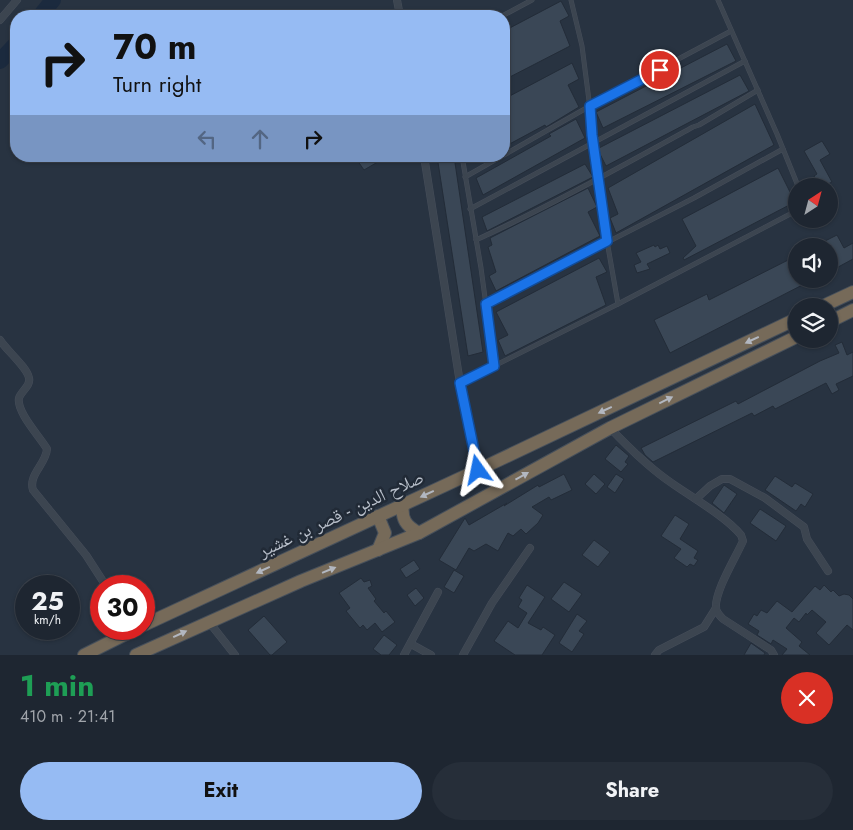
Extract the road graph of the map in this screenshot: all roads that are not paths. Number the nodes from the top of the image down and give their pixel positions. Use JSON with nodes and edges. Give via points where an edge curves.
{"nodes":[{"id":1,"x":17,"y":0,"type":"edge"},
{"id":2,"x":532,"y":0,"type":"edge"},
{"id":3,"x":571,"y":0,"type":"edge"},
{"id":4,"x":718,"y":0,"type":"edge"},
{"id":5,"x":510,"y":12,"type":"edge"},
{"id":6,"x":0,"y":20,"type":"edge"},
{"id":7,"x":731,"y":31,"type":"junction"},
{"id":8,"x":745,"y":61,"type":"junction"},
{"id":9,"x":758,"y":90,"type":"junction"},
{"id":10,"x":590,"y":106,"type":"junction"},
{"id":11,"x":594,"y":143,"type":"junction"},
{"id":12,"x":783,"y":149,"type":"junction"},
{"id":13,"x":510,"y":152,"type":"edge"},
{"id":14,"x":425,"y":162,"type":"edge"},
{"id":15,"x":463,"y":162,"type":"edge"},
{"id":16,"x":492,"y":162,"type":"edge"},
{"id":17,"x":465,"y":177,"type":"junction"},
{"id":18,"x":795,"y":178,"type":"edge"},
{"id":19,"x":599,"y":179,"type":"junction"},
{"id":20,"x":470,"y":209,"type":"junction"},
{"id":21,"x":788,"y":215,"type":"edge"},
{"id":22,"x":476,"y":240,"type":"junction"},
{"id":23,"x":607,"y":241,"type":"junction"},
{"id":24,"x":853,"y":292,"type":"edge"},
{"id":25,"x":838,"y":299,"type":"edge"},
{"id":26,"x":486,"y":304,"type":"junction"},
{"id":27,"x":618,"y":304,"type":"junction"},
{"id":28,"x":853,"y":310,"type":"edge"},
{"id":29,"x":838,"y":318,"type":"edge"},
{"id":30,"x":788,"y":323,"type":"edge"},
{"id":31,"x":0,"y":340,"type":"edge"},
{"id":32,"x":788,"y":341,"type":"edge"},
{"id":33,"x":494,"y":366,"type":"junction"},
{"id":34,"x":460,"y":383,"type":"junction"},
{"id":35,"x":610,"y":428,"type":"junction"},
{"id":36,"x":478,"y":470,"type":"junction"},
{"id":37,"x":696,"y":499,"type":"junction"},
{"id":38,"x":403,"y":505,"type":"junction"},
{"id":39,"x":378,"y":516,"type":"junction"},
{"id":40,"x":419,"y":533,"type":"junction"},
{"id":41,"x":530,"y":548,"type":"dead end"},
{"id":42,"x":378,"y":550,"type":"junction"},
{"id":43,"x":828,"y":571,"type":"dead end"},
{"id":44,"x":99,"y":575,"type":"edge"},
{"id":45,"x":438,"y":592,"type":"dead end"},
{"id":46,"x":716,"y":608,"type":"junction"},
{"id":47,"x":155,"y":620,"type":"edge"},
{"id":48,"x":209,"y":622,"type":"junction"},
{"id":49,"x":113,"y":640,"type":"edge"},
{"id":50,"x":411,"y":644,"type":"junction"},
{"id":51,"x":84,"y":655,"type":"edge"},
{"id":52,"x":136,"y":655,"type":"edge"},
{"id":53,"x":235,"y":655,"type":"edge"},
{"id":54,"x":404,"y":655,"type":"edge"},
{"id":55,"x":431,"y":655,"type":"edge"},
{"id":56,"x":463,"y":655,"type":"edge"},
{"id":57,"x":655,"y":655,"type":"edge"},
{"id":58,"x":774,"y":655,"type":"edge"}],
"edges":[{"from":1,"to":6,"type":"street"},
{"from":2,"to":5,"type":"lane"},
{"from":3,"to":10,"type":"lane","via":[[582,46]]},
{"from":4,"to":7,"type":"lane"},
{"from":7,"to":8,"type":"lane"},
{"from":7,"to":10,"type":"lane"},
{"from":8,"to":9,"type":"lane"},
{"from":8,"to":11,"type":"lane"},
{"from":9,"to":12,"type":"lane"},
{"from":9,"to":19,"type":"lane"},
{"from":10,"to":11,"type":"lane"},
{"from":10,"to":13,"type":"lane"},
{"from":11,"to":19,"type":"lane"},
{"from":11,"to":20,"type":"lane"},
{"from":12,"to":18,"type":"lane"},
{"from":12,"to":23,"type":"lane"},
{"from":14,"to":34,"type":"street"},
{"from":15,"to":17,"type":"lane"},
{"from":16,"to":17,"type":"lane"},
{"from":17,"to":20,"type":"lane"},
{"from":19,"to":22,"type":"lane"},
{"from":19,"to":23,"type":"lane"},
{"from":20,"to":22,"type":"lane"},
{"from":21,"to":27,"type":"lane"},
{"from":22,"to":26,"type":"lane"},
{"from":23,"to":26,"type":"lane"},
{"from":23,"to":27,"type":"lane"},
{"from":24,"to":25,"type":"highway"},
{"from":26,"to":33,"type":"lane"},
{"from":27,"to":33,"type":"lane"},
{"from":28,"to":29,"type":"highway"},
{"from":30,"to":36,"type":"highway","name":"صلاح الدين - قصر بن غشير","one_way":true},
{"from":31,"to":44,"type":"street","via":[[27,372],[28,384],[19,402],[24,416],[48,449],[31,486]]},
{"from":35,"to":32,"type":"highway","one_way":true},
{"from":33,"to":34,"type":"lane"},
{"from":34,"to":36,"type":"street"},
{"from":35,"to":37,"type":"street","via":[[646,464]]},
{"from":40,"to":35,"type":"highway","one_way":true},
{"from":36,"to":38,"type":"highway","name":"صلاح الدين - قصر بن غشير","one_way":true},
{"from":37,"to":43,"type":"street","via":[[722,479],[765,498],[805,528],[807,539]]},
{"from":37,"to":46,"type":"street","via":[[743,538],[720,590]]},
{"from":38,"to":39,"type":"highway","name":"صلاح الدين - قصر بن غشير"},
{"from":38,"to":40,"type":"highway","via":[[403,519]]},
{"from":39,"to":42,"type":"highway","via":[[385,533]]},
{"from":39,"to":47,"type":"highway","name":"صلاح الدين - قصر بن غشير","one_way":true},
{"from":40,"to":42,"type":"highway"},
{"from":41,"to":56,"type":"street","via":[[492,603]]},
{"from":48,"to":42,"type":"highway","one_way":true},
{"from":45,"to":50,"type":"street"},
{"from":46,"to":57,"type":"street","via":[[704,627]]},
{"from":46,"to":58,"type":"street","via":[[723,619]]},
{"from":52,"to":48,"type":"highway","one_way":true},
{"from":48,"to":53,"type":"street"},
{"from":49,"to":51,"type":"highway","name":"صلاح الدين - قصر بن غشير"},
{"from":50,"to":54,"type":"street"},
{"from":50,"to":55,"type":"street"}]}
